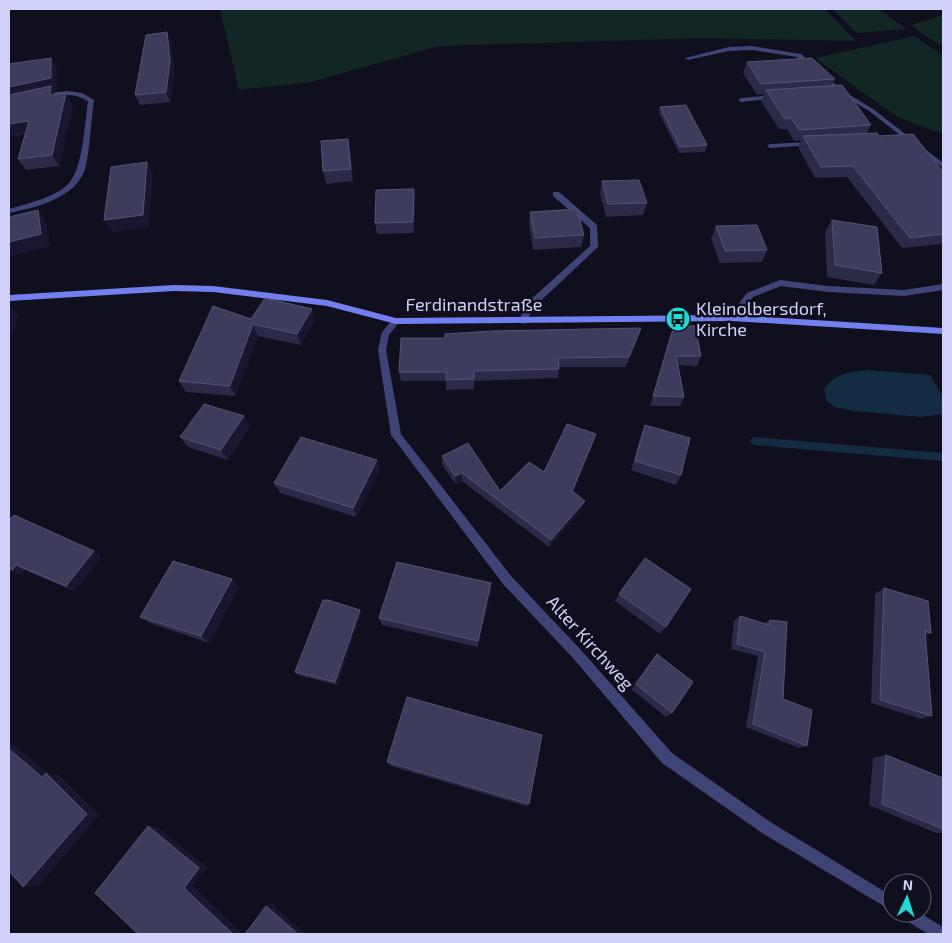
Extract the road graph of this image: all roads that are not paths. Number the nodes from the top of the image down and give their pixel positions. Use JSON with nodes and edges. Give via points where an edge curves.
{"nodes":[{"id":1,"x":688,"y":58,"type":"dead end"},
{"id":2,"x":841,"y":92,"type":"junction"},
{"id":3,"x":832,"y":93,"type":"edge"},
{"id":4,"x":786,"y":96,"type":"edge"},
{"id":5,"x":34,"y":98,"type":"edge"},
{"id":6,"x":741,"y":100,"type":"dead end"},
{"id":7,"x":897,"y":138,"type":"edge"},
{"id":8,"x":906,"y":138,"type":"junction"},
{"id":9,"x":818,"y":143,"type":"edge"},
{"id":10,"x":770,"y":146,"type":"dead end"},
{"id":11,"x":943,"y":166,"type":"edge"},
{"id":12,"x":556,"y":194,"type":"dead end"},
{"id":13,"x":9,"y":211,"type":"edge"},
{"id":14,"x":943,"y":287,"type":"edge"},
{"id":15,"x":9,"y":298,"type":"edge"},
{"id":16,"x":732,"y":318,"type":"junction"},
{"id":17,"x":396,"y":321,"type":"junction"},
{"id":18,"x":523,"y":321,"type":"junction"},
{"id":19,"x":943,"y":331,"type":"edge"},
{"id":20,"x":882,"y":898,"type":"edge"},
{"id":21,"x":923,"y":923,"type":"edge"},
{"id":22,"x":941,"y":934,"type":"edge"}],
"edges":[{"from":1,"to":2,"type":"street","via":[[729,48],[800,55]]},
{"from":2,"to":3,"type":"street"},
{"from":2,"to":8,"type":"street","via":[[872,110]]},
{"from":4,"to":6,"type":"street"},
{"from":5,"to":13,"type":"street","via":[[81,93],[92,100],[81,170],[70,186],[44,202]]},
{"from":7,"to":8,"type":"street"},
{"from":8,"to":11,"type":"street"},
{"from":9,"to":10,"type":"street"},
{"from":12,"to":18,"type":"street","via":[[594,228],[594,247],[529,306]]},
{"from":14,"to":16,"type":"street","via":[[904,294],[780,283],[750,295]]},
{"from":15,"to":17,"type":"street","name":"Ferdinandstraße","via":[[174,288],[213,289],[327,303]]},
{"from":16,"to":18,"type":"street","name":"Ferdinandstraße"},
{"from":16,"to":19,"type":"street","name":"Ferdinandstraße"},
{"from":17,"to":18,"type":"street","name":"Ferdinandstraße"},
{"from":17,"to":20,"type":"street","name":"Alter Kirchweg","via":[[385,334],[382,350],[396,435],[507,580],[577,654],[666,758],[767,828]]},
{"from":21,"to":22,"type":"street"}]}
